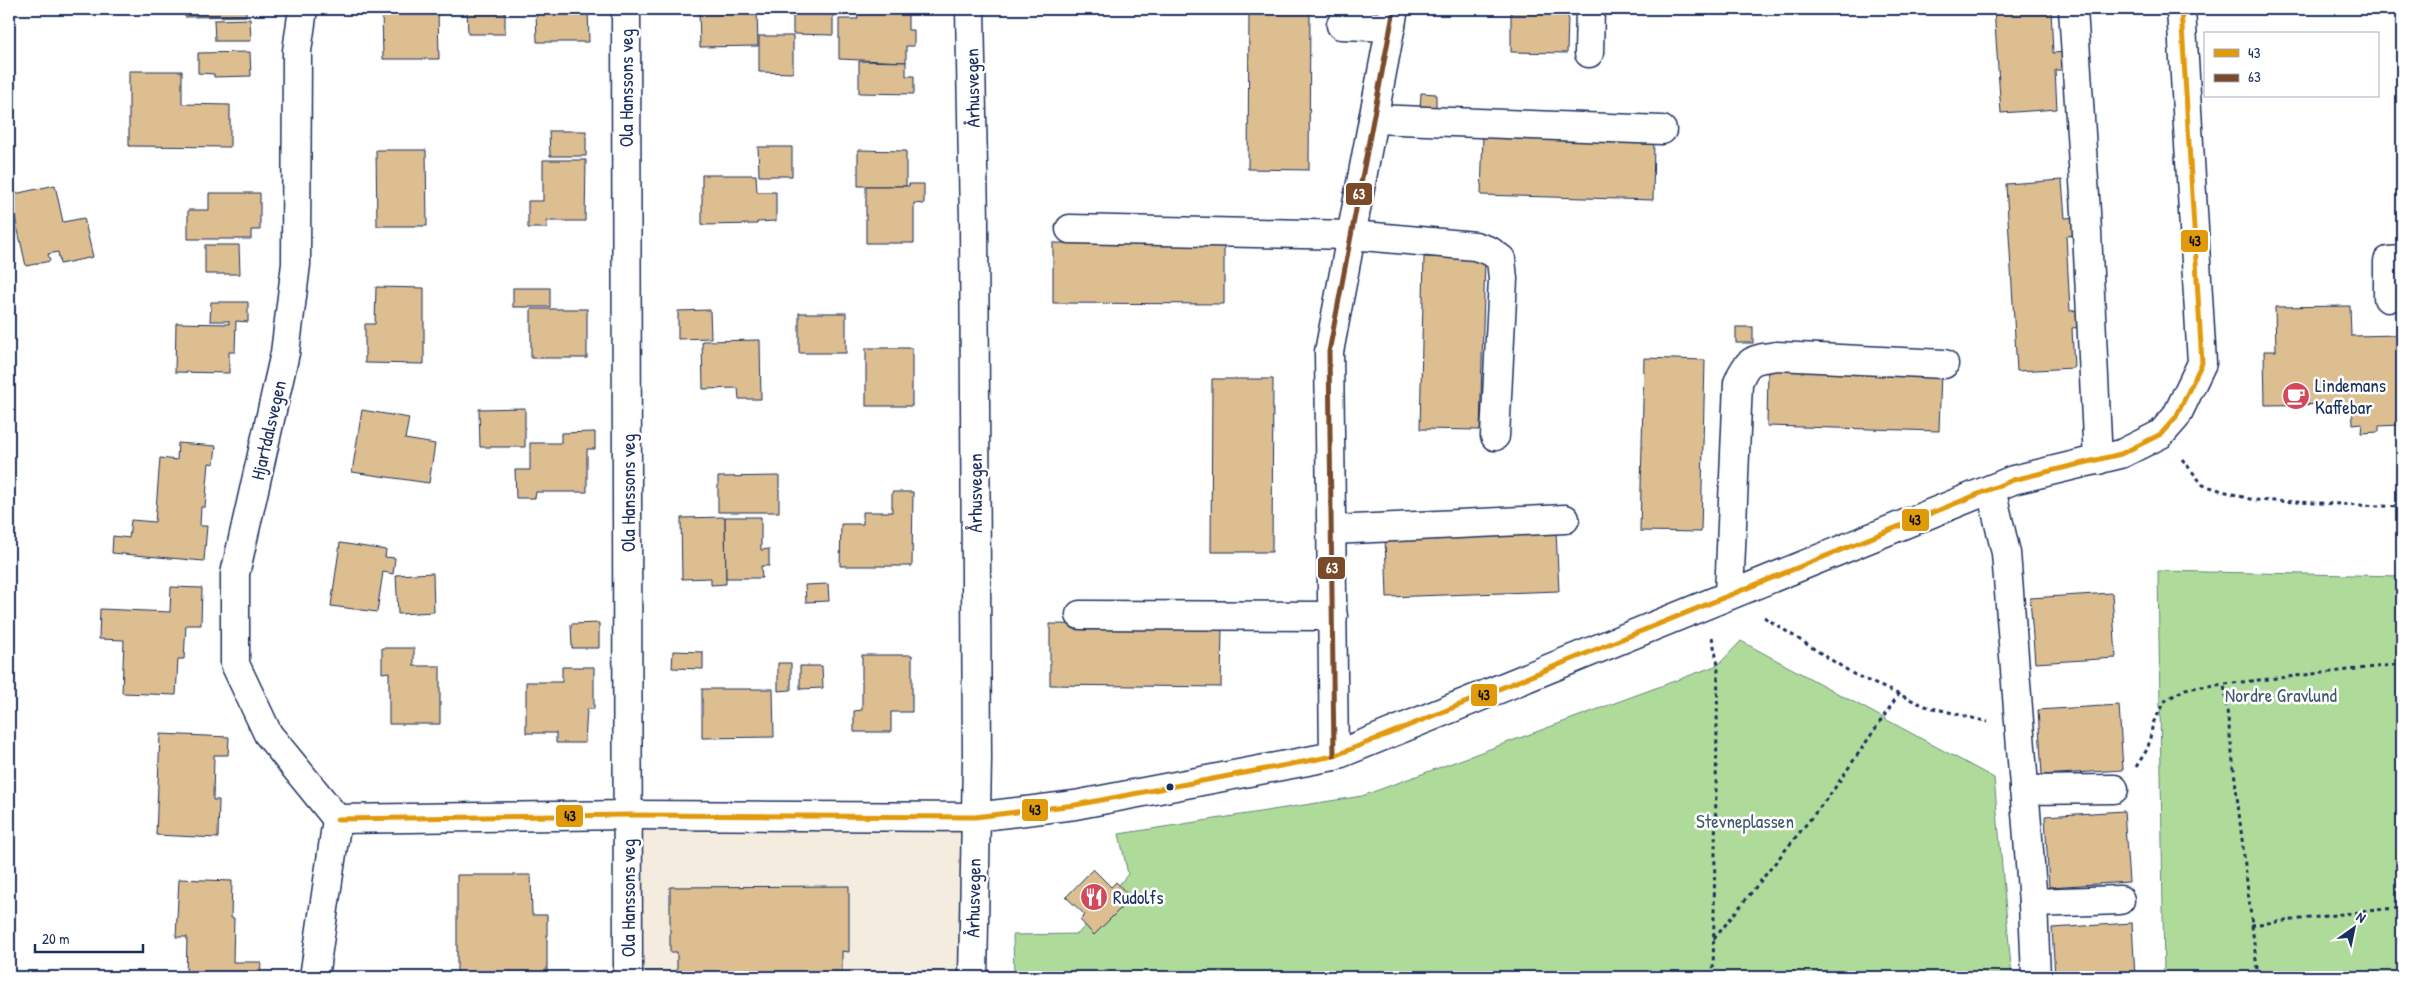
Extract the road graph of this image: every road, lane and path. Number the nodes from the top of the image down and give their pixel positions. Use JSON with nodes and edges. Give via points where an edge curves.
{"nodes":[{"id":1,"x":303,"y":9,"type":"edge"},
{"id":2,"x":626,"y":9,"type":"edge"},
{"id":3,"x":970,"y":9,"type":"edge"},
{"id":4,"x":1590,"y":9,"type":"edge"},
{"id":5,"x":2073,"y":9,"type":"edge"},
{"id":6,"x":2181,"y":9,"type":"edge"},
{"id":7,"x":1392,"y":18,"type":"edge"},
{"id":8,"x":1341,"y":25,"type":"dead end"},
{"id":9,"x":1589,"y":54,"type":"dead end"},
{"id":10,"x":1373,"y":119,"type":"junction"},
{"id":11,"x":1662,"y":130,"type":"dead end"},
{"id":12,"x":1070,"y":229,"type":"dead end"},
{"id":13,"x":1352,"y":235,"type":"junction"},
{"id":14,"x":2402,"y":260,"type":"edge"},
{"id":15,"x":2388,"y":298,"type":"dead end"},
{"id":16,"x":1944,"y":364,"type":"dead end"},
{"id":17,"x":2161,"y":434,"type":"junction"},
{"id":18,"x":1494,"y":436,"type":"dead end"},
{"id":19,"x":2098,"y":460,"type":"junction"},
{"id":20,"x":1991,"y":489,"type":"junction"},
{"id":21,"x":2402,"y":508,"type":"edge"},
{"id":22,"x":1566,"y":519,"type":"dead end"},
{"id":23,"x":1332,"y":530,"type":"junction"},
{"id":24,"x":1717,"y":600,"type":"junction"},
{"id":25,"x":1080,"y":615,"type":"dead end"},
{"id":26,"x":1333,"y":616,"type":"junction"},
{"id":27,"x":2402,"y":664,"type":"edge"},
{"id":28,"x":2224,"y":684,"type":"junction"},
{"id":29,"x":1899,"y":694,"type":"junction"},
{"id":30,"x":2020,"y":730,"type":"junction"},
{"id":31,"x":1334,"y":756,"type":"junction"},
{"id":32,"x":2114,"y":789,"type":"joint"},
{"id":33,"x":2024,"y":790,"type":"junction"},
{"id":34,"x":629,"y":815,"type":"junction"},
{"id":35,"x":974,"y":818,"type":"junction"},
{"id":36,"x":336,"y":819,"type":"junction"},
{"id":37,"x":2120,"y":900,"type":"dead end"},
{"id":38,"x":2033,"y":903,"type":"junction"},
{"id":39,"x":2402,"y":907,"type":"edge"},
{"id":40,"x":2251,"y":925,"type":"junction"},
{"id":41,"x":1714,"y":940,"type":"junction"},
{"id":42,"x":314,"y":977,"type":"edge"},
{"id":43,"x":628,"y":977,"type":"edge"},
{"id":44,"x":973,"y":977,"type":"edge"},
{"id":45,"x":1713,"y":977,"type":"edge"},
{"id":46,"x":2036,"y":977,"type":"edge"},
{"id":47,"x":2258,"y":977,"type":"edge"}],
"edges":[{"from":1,"to":36,"type":"street","name":"Hjartdalsvegen","via":[[297,51],[296,264],[285,353],[235,574],[235,664],[268,734]]},
{"from":2,"to":34,"type":"street","name":"Ola Hanssons veg"},
{"from":3,"to":35,"type":"street","name":"Århusvegen","via":[[977,740]]},
{"from":4,"to":9,"type":"street"},
{"from":5,"to":19,"type":"street"},
{"from":6,"to":17,"type":"street","via":[[2202,363],[2176,417]]},
{"from":7,"to":8,"type":"street"},
{"from":7,"to":10,"type":"street"},
{"from":10,"to":11,"type":"street"},
{"from":10,"to":13,"type":"street"},
{"from":12,"to":13,"type":"street"},
{"from":13,"to":18,"type":"street","via":[[1475,246],[1490,250],[1501,259],[1504,279]]},
{"from":13,"to":23,"type":"street","via":[[1329,352]]},
{"from":14,"to":15,"type":"street","via":[[2388,261]]},
{"from":16,"to":24,"type":"street","via":[[1777,356],[1754,358],[1743,368],[1738,383]]},
{"from":17,"to":19,"type":"street","via":[[2121,454]]},
{"from":17,"to":21,"type":"path","via":[[2203,485],[2253,500]]},
{"from":19,"to":20,"type":"street","via":[[2013,480]]},
{"from":20,"to":24,"type":"street"},
{"from":20,"to":30,"type":"street","via":[[2006,553]]},
{"from":22,"to":23,"type":"street"},
{"from":23,"to":26,"type":"street"},
{"from":24,"to":29,"type":"path","via":[[1855,675]]},
{"from":24,"to":31,"type":"street"},
{"from":24,"to":41,"type":"path"},
{"from":25,"to":26,"type":"street"},
{"from":26,"to":31,"type":"street"},
{"from":27,"to":28,"type":"path"},
{"from":28,"to":32,"type":"path","via":[[2185,689],[2166,700],[2154,723],[2148,748],[2134,769]]},
{"from":28,"to":40,"type":"path"},
{"from":29,"to":30,"type":"path","via":[[1925,706]]},
{"from":29,"to":41,"type":"path","via":[[1832,792]]},
{"from":30,"to":33,"type":"street"},
{"from":31,"to":35,"type":"street","via":[[1075,805]]},
{"from":32,"to":33,"type":"street"},
{"from":33,"to":38,"type":"street"},
{"from":34,"to":35,"type":"street"},
{"from":34,"to":36,"type":"street"},
{"from":34,"to":43,"type":"street","name":"Ola Hanssons veg"},
{"from":35,"to":44,"type":"street","name":"Århusvegen"},
{"from":36,"to":42,"type":"street"},
{"from":37,"to":38,"type":"street"},
{"from":38,"to":46,"type":"street"},
{"from":39,"to":40,"type":"path"},
{"from":40,"to":47,"type":"path"},
{"from":41,"to":45,"type":"path"}]}
